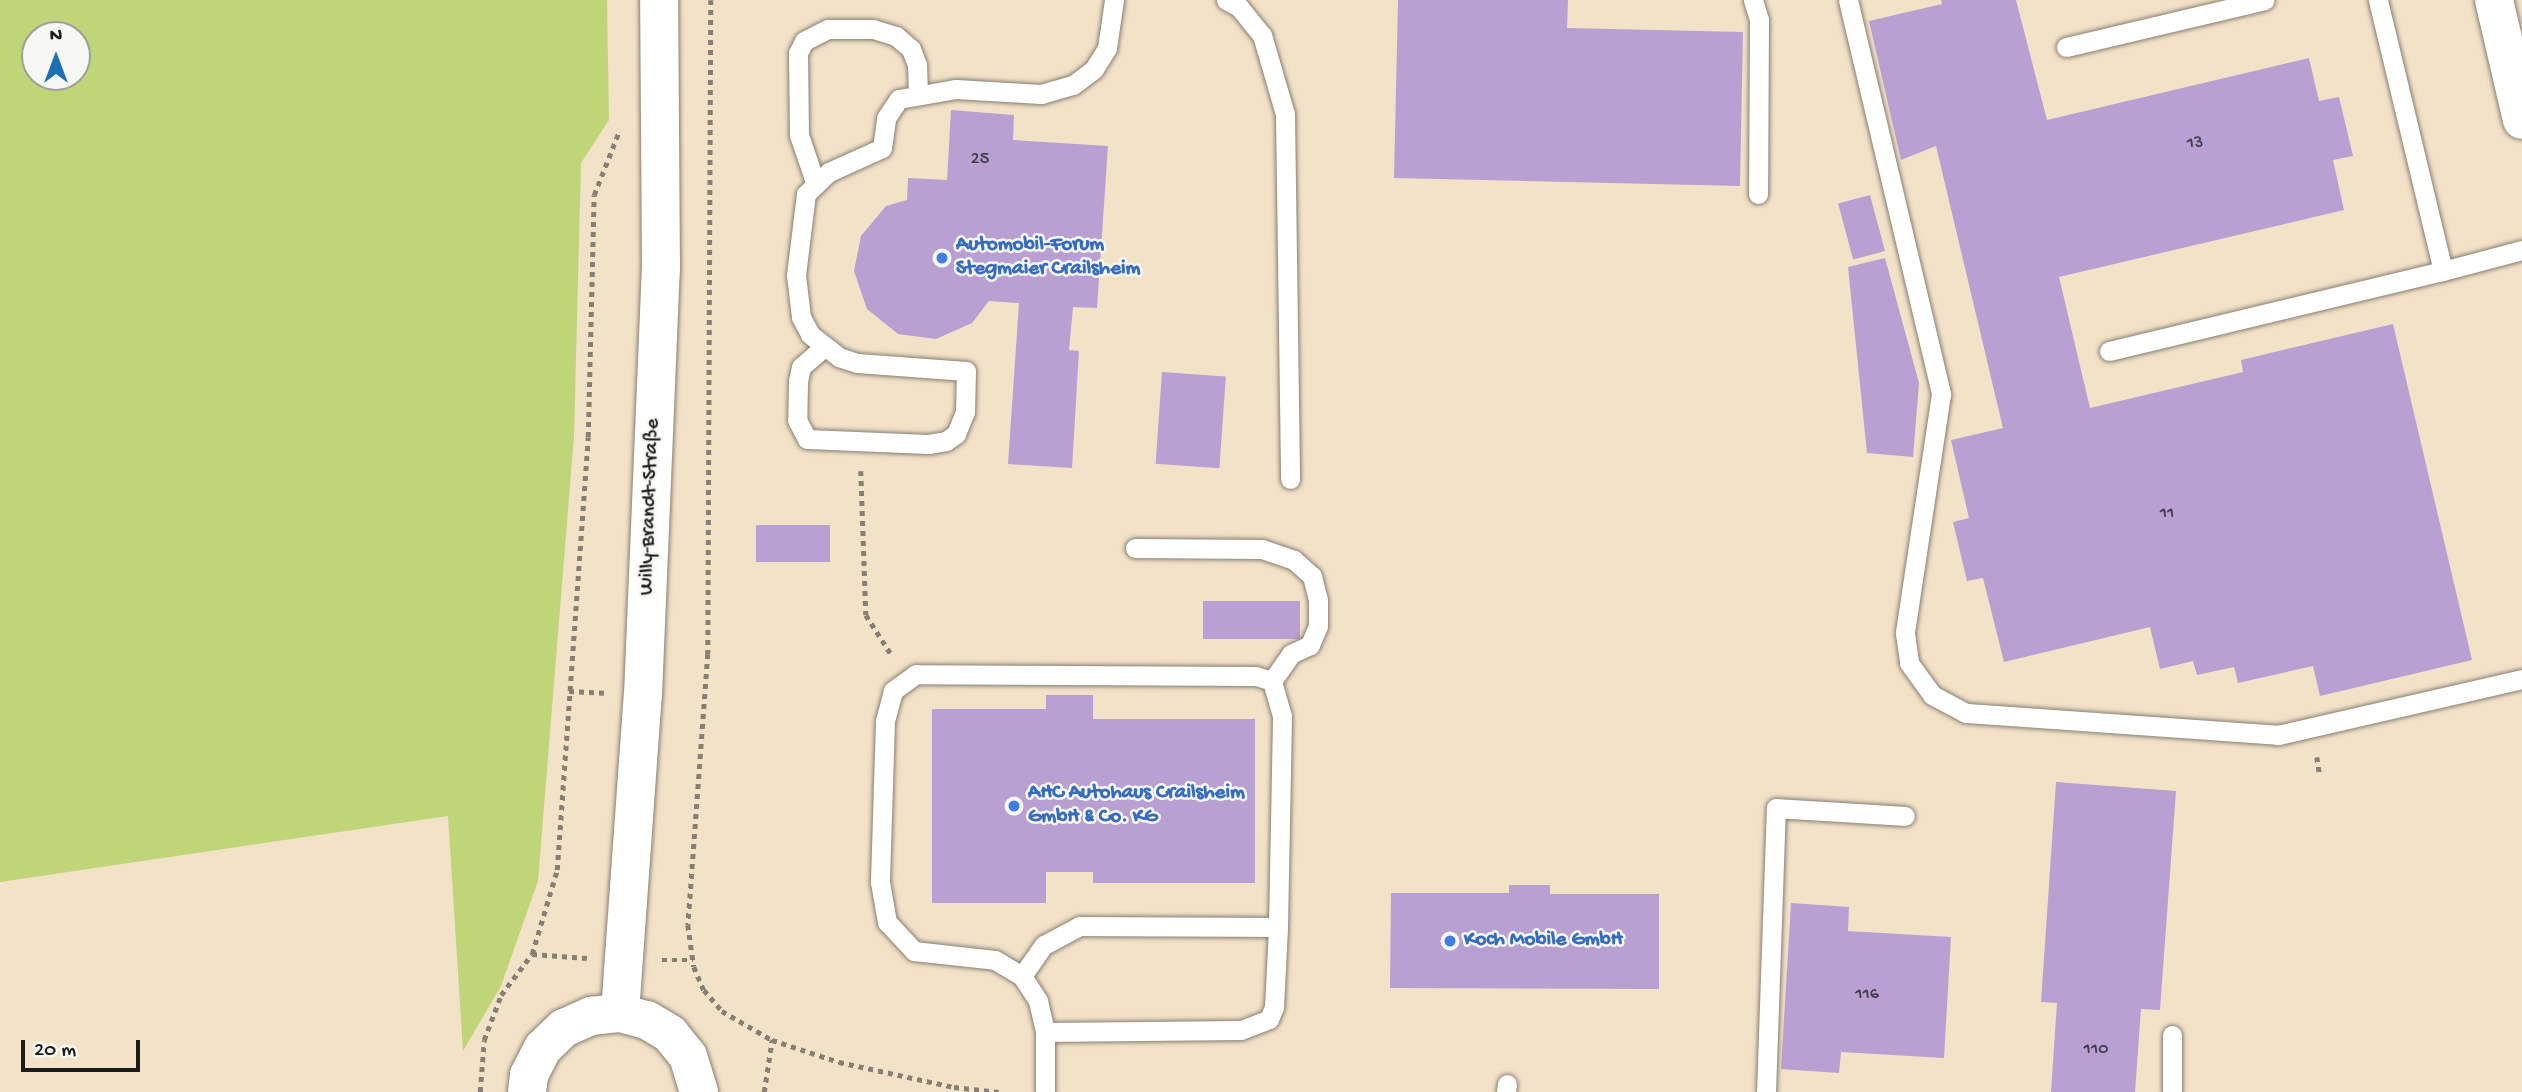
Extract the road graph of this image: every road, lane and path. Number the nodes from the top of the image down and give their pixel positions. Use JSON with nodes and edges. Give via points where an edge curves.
{"nodes":[{"id":1,"x":659,"y":0,"type":"edge"},
{"id":2,"x":711,"y":0,"type":"edge"},
{"id":3,"x":1114,"y":0,"type":"edge"},
{"id":4,"x":1226,"y":0,"type":"edge"},
{"id":5,"x":1752,"y":0,"type":"edge"},
{"id":6,"x":1848,"y":0,"type":"edge"},
{"id":7,"x":2265,"y":0,"type":"edge"},
{"id":8,"x":2378,"y":0,"type":"edge"},
{"id":9,"x":2494,"y":0,"type":"edge"},
{"id":10,"x":2066,"y":47,"type":"dead end"},
{"id":11,"x":918,"y":94,"type":"junction"},
{"id":12,"x":2522,"y":120,"type":"edge"},
{"id":13,"x":619,"y":128,"type":"dead end"},
{"id":14,"x":815,"y":182,"type":"junction"},
{"id":15,"x":1758,"y":194,"type":"dead end"},
{"id":16,"x":2522,"y":250,"type":"edge"},
{"id":17,"x":2443,"y":271,"type":"junction"},
{"id":18,"x":824,"y":347,"type":"junction"},
{"id":19,"x":2109,"y":351,"type":"dead end"},
{"id":20,"x":861,"y":442,"type":"junction"},
{"id":21,"x":1290,"y":479,"type":"dead end"},
{"id":22,"x":1135,"y":548,"type":"dead end"},
{"id":23,"x":907,"y":679,"type":"junction"},
{"id":24,"x":2522,"y":679,"type":"edge"},
{"id":25,"x":1272,"y":681,"type":"junction"},
{"id":26,"x":1905,"y":816,"type":"dead end"},
{"id":27,"x":1278,"y":927,"type":"junction"},
{"id":28,"x":1022,"y":976,"type":"junction"},
{"id":29,"x":620,"y":1013,"type":"junction"},
{"id":30,"x":1045,"y":1032,"type":"junction"},
{"id":31,"x":2172,"y":1035,"type":"dead end"},
{"id":32,"x":772,"y":1040,"type":"junction"},
{"id":33,"x":480,"y":1092,"type":"edge"},
{"id":34,"x":527,"y":1092,"type":"edge"},
{"id":35,"x":699,"y":1092,"type":"edge"},
{"id":36,"x":764,"y":1092,"type":"edge"},
{"id":37,"x":999,"y":1092,"type":"edge"},
{"id":38,"x":1045,"y":1092,"type":"edge"},
{"id":39,"x":1766,"y":1092,"type":"edge"},
{"id":40,"x":2172,"y":1092,"type":"edge"}],
"edges":[{"from":1,"to":29,"type":"main road","name":"Willy-Brandt-Straße","via":[[661,270],[643,695]]},
{"from":2,"to":32,"type":"path","via":[[708,640],[688,925],[694,967],[704,990],[722,1011]]},
{"from":3,"to":11,"type":"lane","via":[[1107,48],[1094,69],[1073,85],[1041,94],[956,89]]},
{"from":4,"to":21,"type":"lane","via":[[1239,7],[1262,35],[1285,114]]},
{"from":5,"to":15,"type":"lane","via":[[1759,20]]},
{"from":6,"to":24,"type":"lane","via":[[1941,394],[1905,633],[1909,663],[1931,695],[1966,713],[2278,735]]},
{"from":7,"to":10,"type":"lane"},
{"from":8,"to":17,"type":"lane"},
{"from":9,"to":12,"type":"main road"},
{"from":11,"to":14,"type":"lane","via":[[890,107],[886,138],[874,155]]},
{"from":11,"to":14,"type":"lane","via":[[911,49],[896,36],[873,29],[828,29],[804,41],[798,53],[799,135]]},
{"from":13,"to":33,"type":"path","via":[[615,149],[598,176],[594,195],[588,437],[556,870],[532,954],[501,995],[484,1041]]},
{"from":14,"to":18,"type":"lane","via":[[804,205],[796,275],[802,317]]},
{"from":16,"to":17,"type":"lane"},
{"from":17,"to":19,"type":"lane"},
{"from":18,"to":20,"type":"lane","via":[[802,367],[797,381],[800,432],[816,441]]},
{"from":18,"to":20,"type":"lane","via":[[857,363],[967,371],[962,425],[946,441]]},
{"from":20,"to":23,"type":"path","via":[[866,615]]},
{"from":22,"to":25,"type":"lane","via":[[1262,549],[1294,559],[1312,576],[1318,626],[1310,645],[1291,654]]},
{"from":23,"to":25,"type":"lane","via":[[916,674],[1256,676]]},
{"from":23,"to":28,"type":"lane","via":[[893,691],[885,721],[880,882],[887,922],[898,939],[914,951],[995,960]]},
{"from":25,"to":27,"type":"lane","via":[[1282,716]]},
{"from":26,"to":39,"type":"lane","via":[[1776,808]]},
{"from":27,"to":28,"type":"lane","via":[[1080,926],[1061,932],[1044,945]]},
{"from":27,"to":30,"type":"lane","via":[[1274,1007],[1257,1027]]},
{"from":28,"to":30,"type":"lane","via":[[1038,1001]]},
{"from":29,"to":34,"type":"main road","via":[[591,1016],[564,1028],[543,1048],[529,1075]]},
{"from":29,"to":35,"type":"main road","via":[[647,1020],[670,1034],[688,1056]]},
{"from":30,"to":38,"type":"lane"},
{"from":31,"to":40,"type":"lane"},
{"from":32,"to":36,"type":"path"},
{"from":32,"to":37,"type":"path","via":[[839,1062]]}]}
